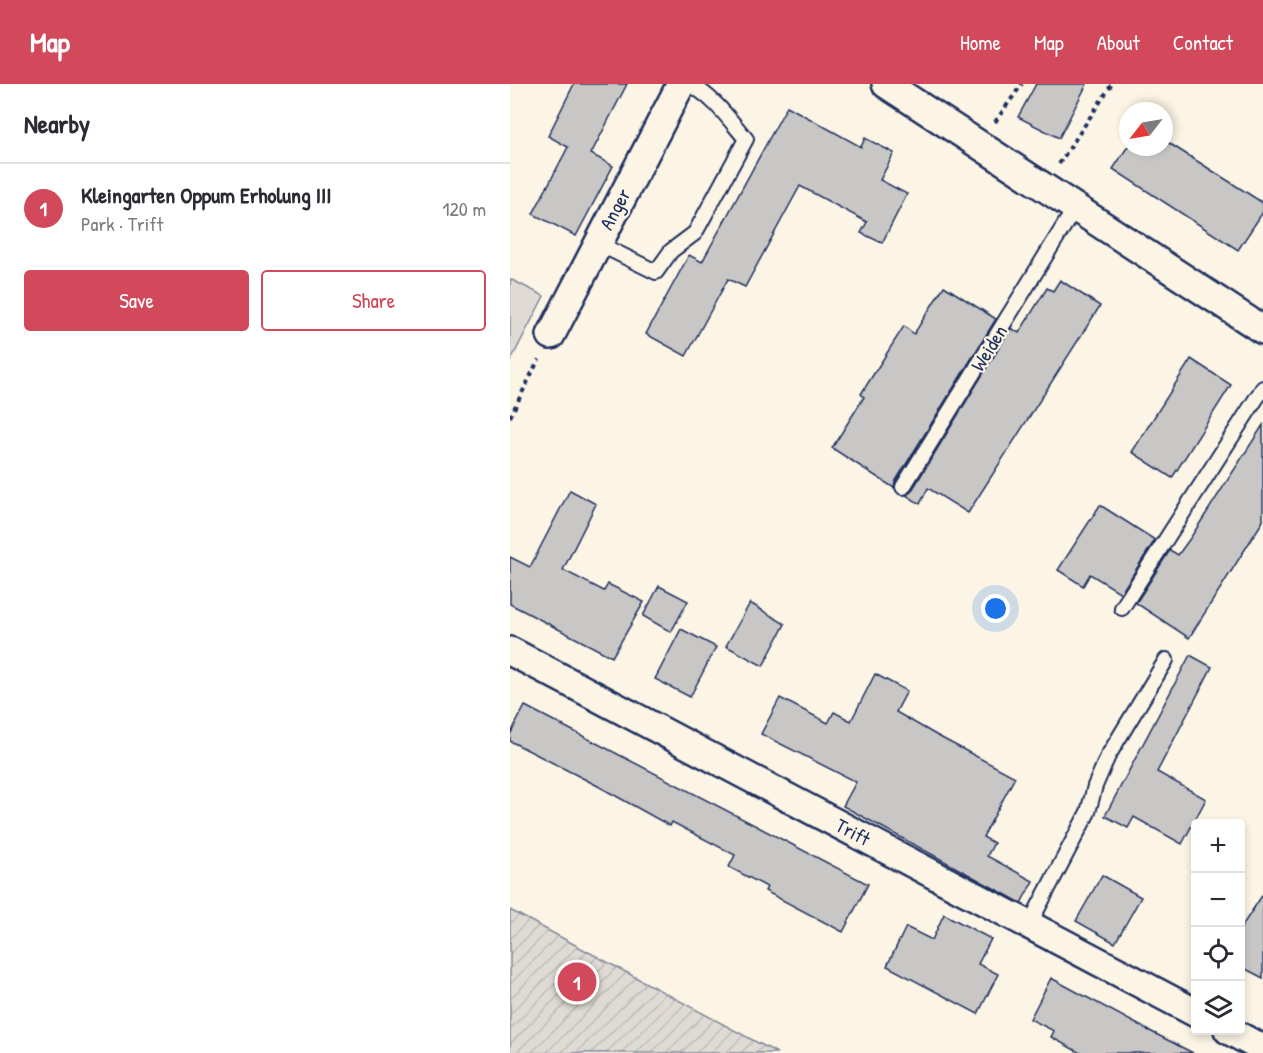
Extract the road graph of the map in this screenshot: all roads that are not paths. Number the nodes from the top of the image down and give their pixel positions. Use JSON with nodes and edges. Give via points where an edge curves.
{"nodes":[{"id":1,"x":681,"y":84,"type":"edge"},
{"id":2,"x":689,"y":84,"type":"edge"},
{"id":3,"x":886,"y":84,"type":"edge"},
{"id":4,"x":1076,"y":208,"type":"junction"},
{"id":5,"x":597,"y":243,"type":"junction"},
{"id":6,"x":1263,"y":330,"type":"edge"},
{"id":7,"x":551,"y":335,"type":"road end"},
{"id":8,"x":1263,"y":388,"type":"edge"},
{"id":9,"x":903,"y":487,"type":"dead end"},
{"id":10,"x":1122,"y":608,"type":"dead end"},
{"id":11,"x":510,"y":651,"type":"edge"},
{"id":12,"x":1166,"y":660,"type":"dead end"},
{"id":13,"x":1029,"y":925,"type":"junction"},
{"id":14,"x":1191,"y":1010,"type":"edge"},
{"id":15,"x":1237,"y":1035,"type":"edge"},
{"id":16,"x":1263,"y":1049,"type":"edge"}],
"edges":[{"from":1,"to":5,"type":"street","name":"Anger"},
{"from":2,"to":5,"type":"lane","via":[[717,105],[746,140],[694,233],[671,250],[656,272]]},
{"from":3,"to":4,"type":"street"},
{"from":4,"to":6,"type":"street"},
{"from":4,"to":9,"type":"lane","name":"Weiden"},
{"from":5,"to":7,"type":"street","name":"Anger"},
{"from":8,"to":10,"type":"lane"},
{"from":11,"to":13,"type":"street","name":"Trift"},
{"from":12,"to":13,"type":"lane","via":[[1108,756],[1088,812]]},
{"from":13,"to":14,"type":"street","name":"Trift"},
{"from":15,"to":16,"type":"street"}]}
